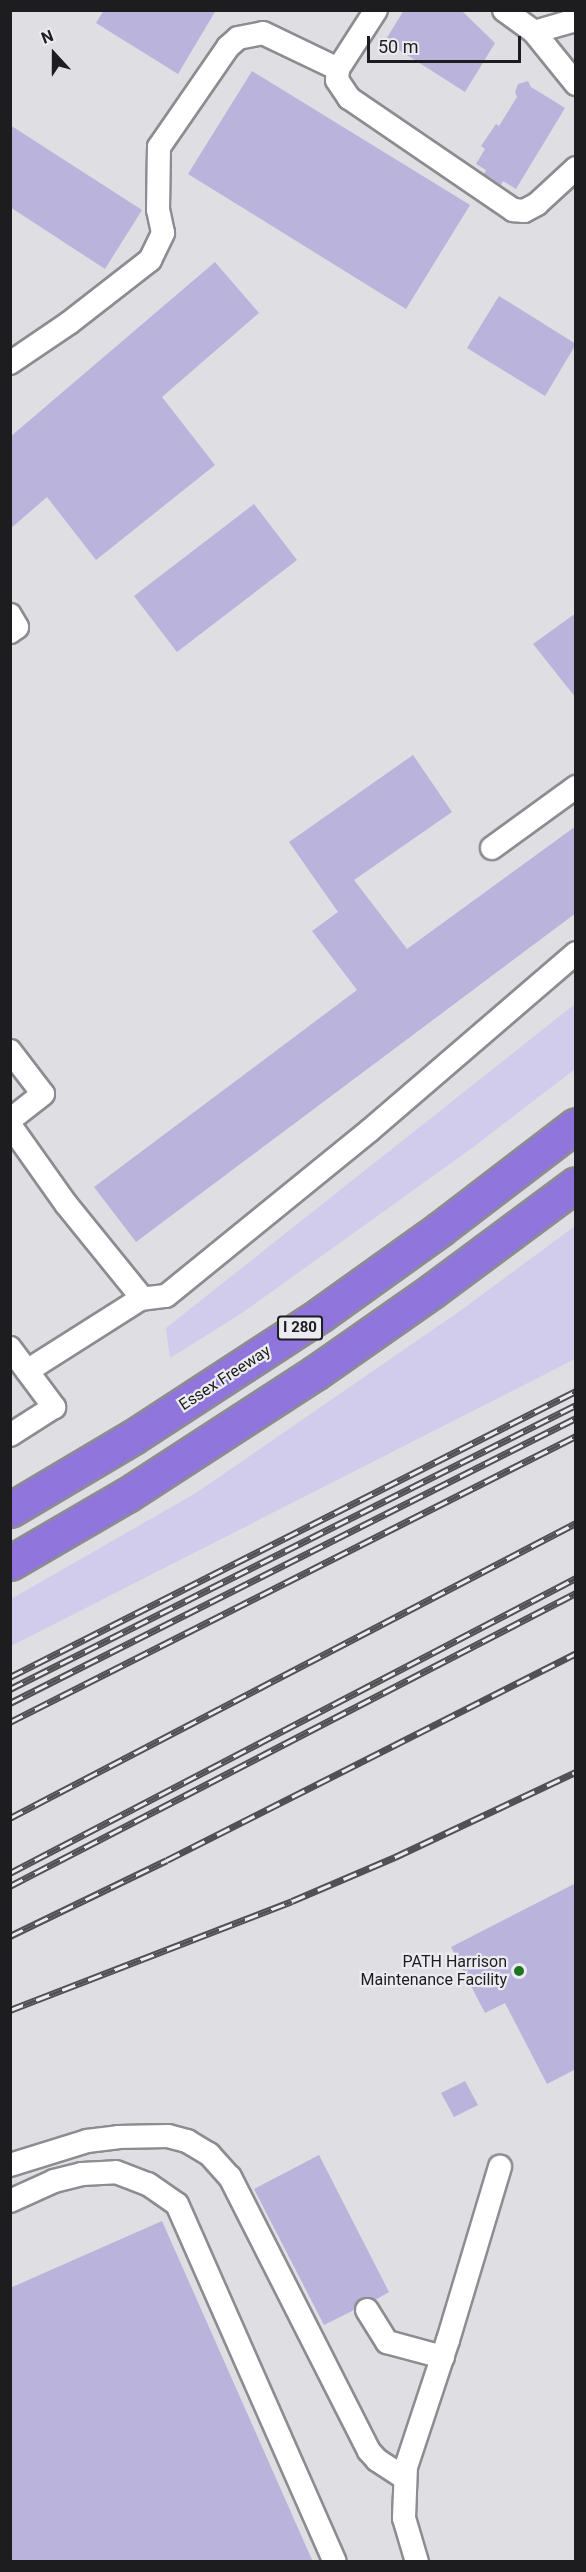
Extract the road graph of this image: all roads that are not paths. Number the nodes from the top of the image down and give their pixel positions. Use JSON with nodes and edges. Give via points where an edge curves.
{"nodes":[{"id":1,"x":376,"y":10,"type":"edge"},
{"id":2,"x":504,"y":10,"type":"edge"},
{"id":3,"x":576,"y":20,"type":"edge"},
{"id":4,"x":534,"y":32,"type":"junction"},
{"id":5,"x":338,"y":69,"type":"junction"},
{"id":6,"x":576,"y":84,"type":"edge"},
{"id":7,"x":576,"y":168,"type":"edge"},
{"id":8,"x":10,"y":363,"type":"edge"},
{"id":9,"x":10,"y":615,"type":"edge"},
{"id":10,"x":10,"y":632,"type":"edge"},
{"id":11,"x":576,"y":787,"type":"edge"},
{"id":12,"x":492,"y":848,"type":"dead end"},
{"id":13,"x":576,"y":954,"type":"edge"},
{"id":14,"x":10,"y":1051,"type":"edge"},
{"id":15,"x":10,"y":1123,"type":"edge"},
{"id":16,"x":576,"y":1125,"type":"edge"},
{"id":17,"x":576,"y":1184,"type":"edge"},
{"id":18,"x":140,"y":1299,"type":"junction"},
{"id":19,"x":10,"y":1348,"type":"edge"},
{"id":20,"x":27,"y":1371,"type":"junction"},
{"id":21,"x":10,"y":1435,"type":"edge"},
{"id":22,"x":10,"y":1510,"type":"edge"},
{"id":23,"x":10,"y":1563,"type":"edge"},
{"id":24,"x":10,"y":2165,"type":"edge"},
{"id":25,"x":500,"y":2167,"type":"dead end"},
{"id":26,"x":10,"y":2201,"type":"edge"},
{"id":27,"x":368,"y":2310,"type":"dead end"},
{"id":28,"x":443,"y":2357,"type":"junction"},
{"id":29,"x":405,"y":2478,"type":"junction"},
{"id":30,"x":335,"y":2562,"type":"edge"},
{"id":31,"x":417,"y":2562,"type":"edge"}],
"edges":[{"from":1,"to":5,"type":"street"},
{"from":2,"to":4,"type":"street"},
{"from":3,"to":4,"type":"street"},
{"from":4,"to":6,"type":"street"},
{"from":5,"to":7,"type":"street","via":[[337,80],[349,98],[513,210],[524,212],[537,204]]},
{"from":5,"to":8,"type":"street","via":[[263,33],[238,38],[159,147],[158,210],[163,233],[150,260]]},
{"from":9,"to":10,"type":"street","via":[[17,627]]},
{"from":11,"to":12,"type":"street"},
{"from":13,"to":18,"type":"street","via":[[369,1131],[166,1296]]},
{"from":14,"to":15,"type":"street","via":[[43,1094]]},
{"from":15,"to":18,"type":"street","via":[[66,1204]]},
{"from":16,"to":22,"type":"highway","name":"Essex Freeway","number":"I 280","via":[[312,1321],[133,1437]]},
{"from":17,"to":23,"type":"highway","number":"I 280","via":[[306,1379],[127,1495]]},
{"from":18,"to":20,"type":"street"},
{"from":19,"to":20,"type":"street"},
{"from":20,"to":21,"type":"street","via":[[54,1407]]},
{"from":24,"to":29,"type":"street","via":[[87,2142],[149,2135],[181,2139],[214,2157],[230,2177],[369,2451]]},
{"from":25,"to":28,"type":"street"},
{"from":26,"to":30,"type":"street","via":[[54,2181],[116,2172],[148,2184],[177,2204]]},
{"from":27,"to":28,"type":"street","via":[[387,2342]]},
{"from":28,"to":29,"type":"street","via":[[411,2448]]},
{"from":29,"to":31,"type":"street","via":[[404,2518]]}]}
